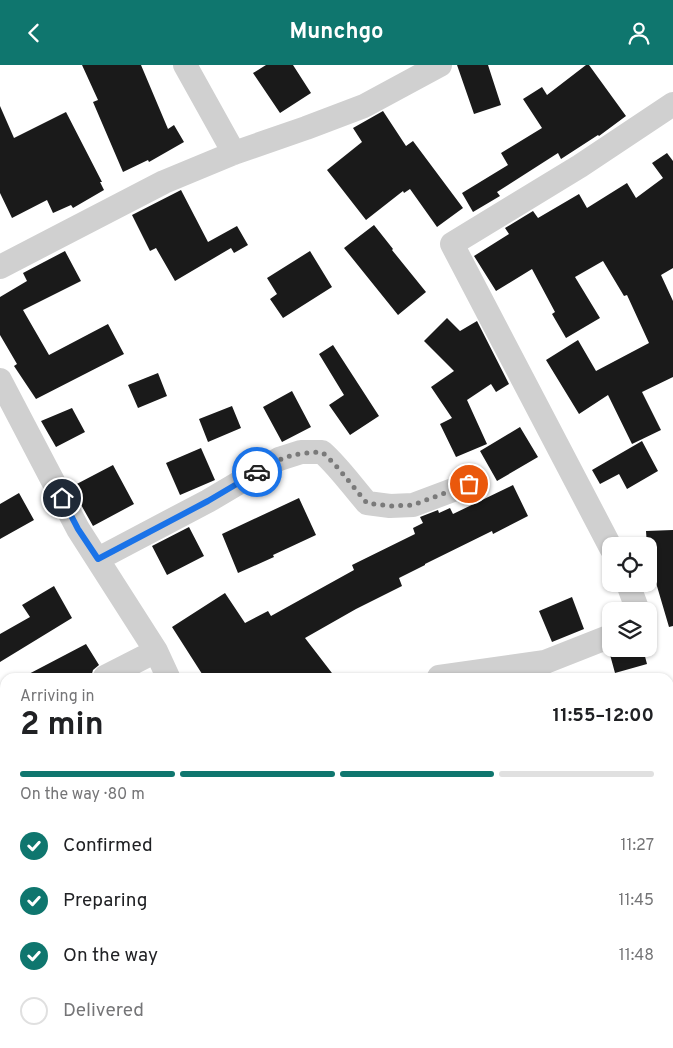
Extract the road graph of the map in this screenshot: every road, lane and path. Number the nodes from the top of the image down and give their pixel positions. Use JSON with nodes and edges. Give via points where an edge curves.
{"nodes":[{"id":1,"x":185,"y":65,"type":"edge"},
{"id":2,"x":440,"y":65,"type":"edge"},
{"id":3,"x":673,"y":104,"type":"edge"},
{"id":4,"x":234,"y":153,"type":"junction"},
{"id":5,"x":0,"y":267,"type":"edge"},
{"id":6,"x":0,"y":380,"type":"edge"},
{"id":7,"x":469,"y":484,"type":"dead end"},
{"id":8,"x":606,"y":537,"type":"edge"},
{"id":9,"x":98,"y":559,"type":"junction"},
{"id":10,"x":602,"y":640,"type":"edge"},
{"id":11,"x":156,"y":651,"type":"junction"},
{"id":12,"x":114,"y":673,"type":"edge"},
{"id":13,"x":166,"y":673,"type":"edge"},
{"id":14,"x":467,"y":673,"type":"edge"}],
"edges":[{"from":1,"to":4,"type":"street"},
{"from":2,"to":4,"type":"street","via":[[364,106]]},
{"from":3,"to":8,"type":"street","via":[[452,245]]},
{"from":4,"to":5,"type":"street","via":[[164,182]]},
{"from":6,"to":9,"type":"street","via":[[78,529]]},
{"from":7,"to":9,"type":"street","via":[[413,505],[367,503],[322,452],[301,453],[279,459]]},
{"from":9,"to":11,"type":"street"},
{"from":10,"to":14,"type":"street","via":[[545,662]]},
{"from":11,"to":12,"type":"street"},
{"from":11,"to":13,"type":"street"}]}
